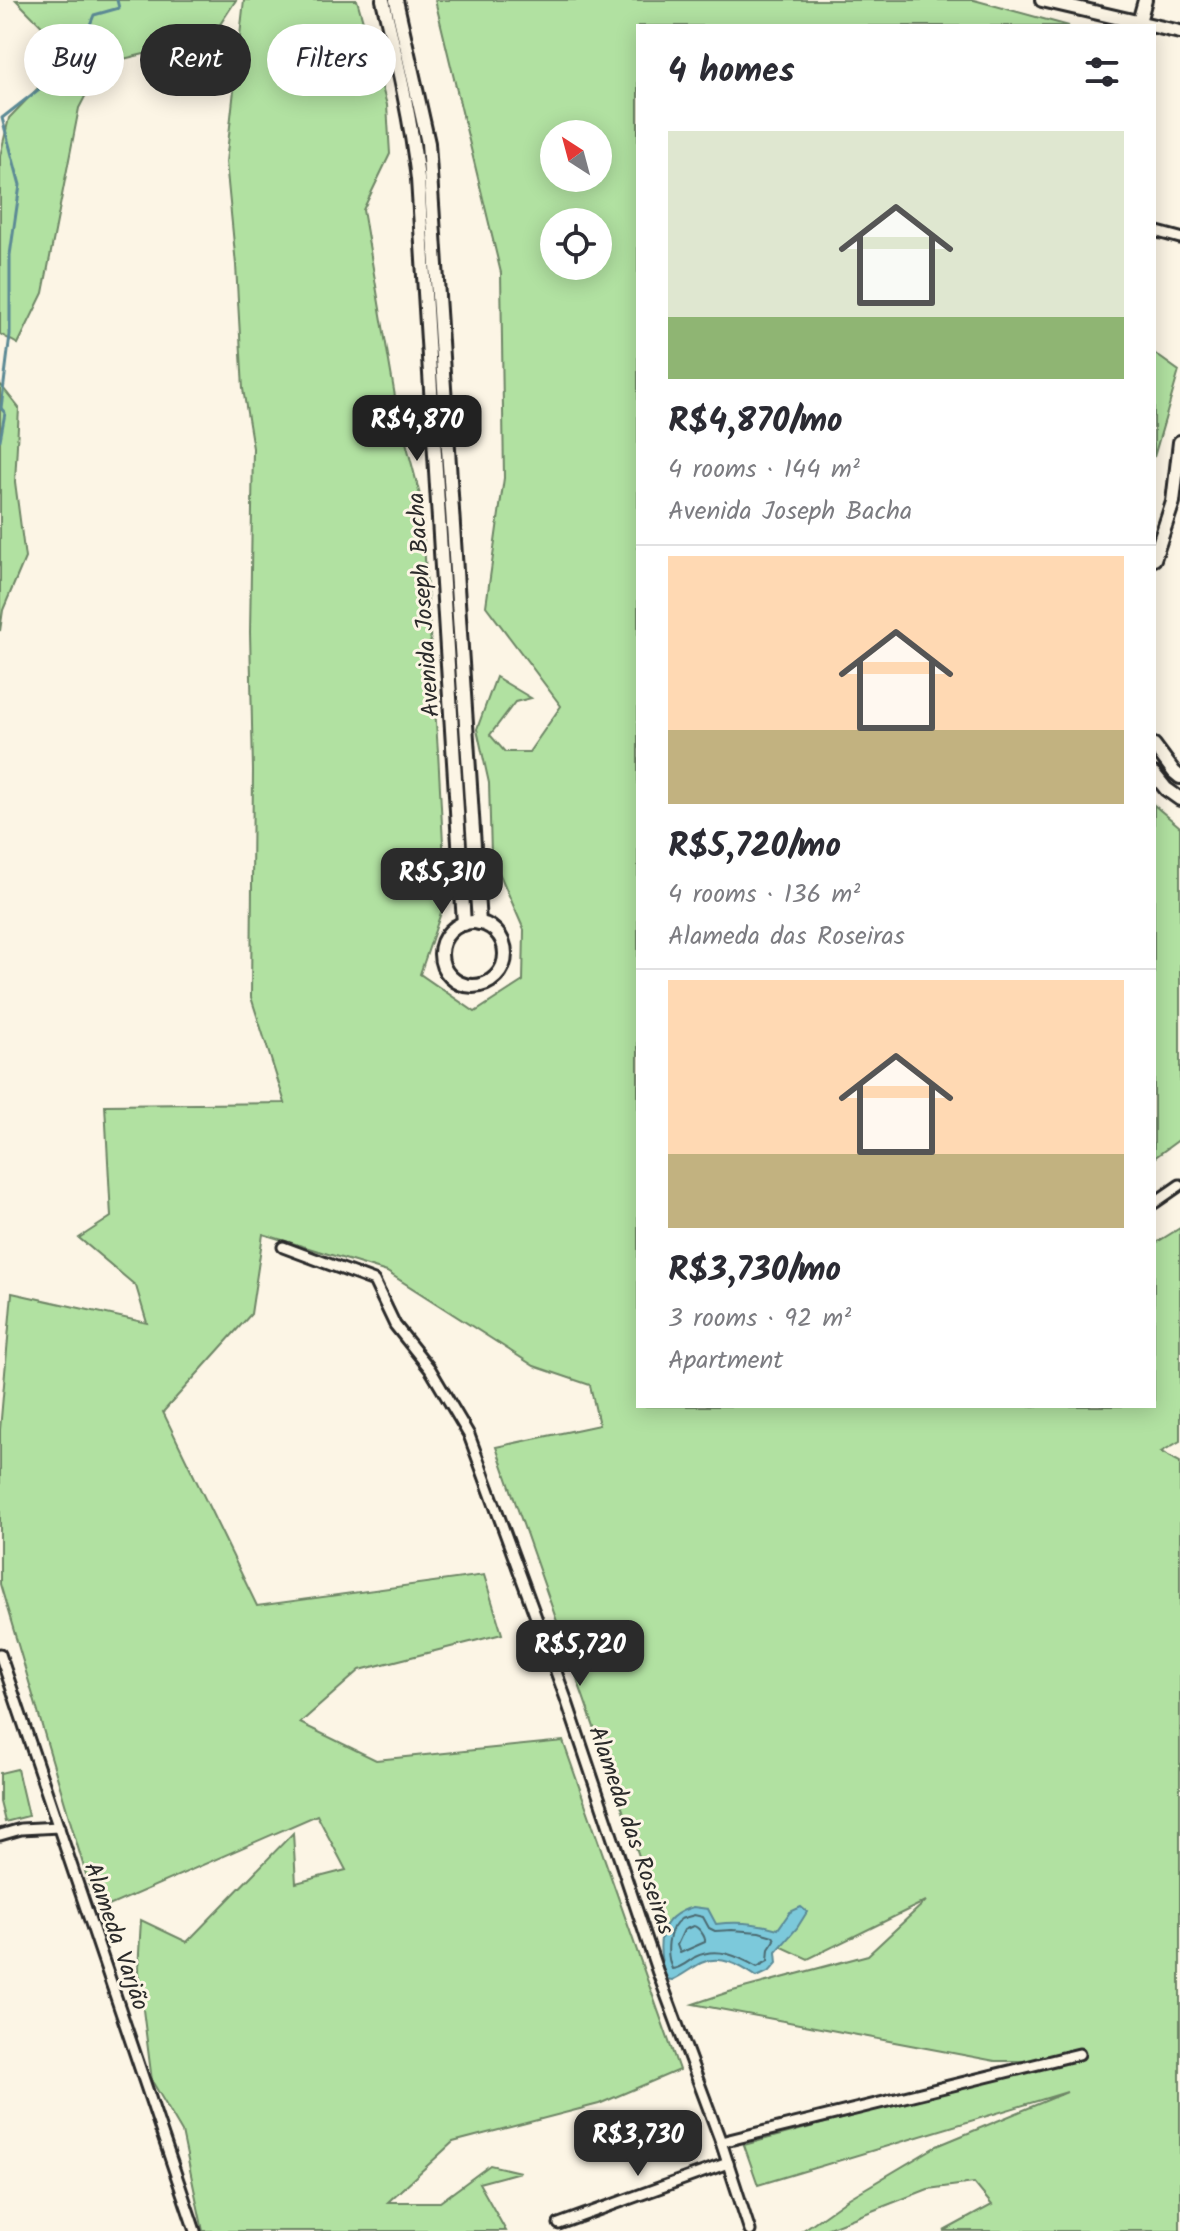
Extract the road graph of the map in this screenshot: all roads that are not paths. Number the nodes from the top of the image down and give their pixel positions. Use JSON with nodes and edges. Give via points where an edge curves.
{"nodes":[{"id":1,"x":383,"y":0,"type":"edge"},
{"id":2,"x":396,"y":0,"type":"edge"},
{"id":3,"x":1042,"y":0,"type":"edge"},
{"id":4,"x":1145,"y":0,"type":"edge"},
{"id":5,"x":1138,"y":24,"type":"edge"},
{"id":6,"x":1156,"y":27,"type":"edge"},
{"id":7,"x":1180,"y":32,"type":"edge"},
{"id":8,"x":1156,"y":232,"type":"edge"},
{"id":9,"x":1180,"y":238,"type":"edge"},
{"id":10,"x":1180,"y":442,"type":"edge"},
{"id":11,"x":1156,"y":553,"type":"edge"},
{"id":12,"x":1156,"y":748,"type":"edge"},
{"id":13,"x":1156,"y":776,"type":"edge"},
{"id":14,"x":1180,"y":777,"type":"edge"},
{"id":15,"x":1180,"y":799,"type":"edge"},
{"id":16,"x":479,"y":923,"type":"junction"},
{"id":17,"x":464,"y":924,"type":"junction"},
{"id":18,"x":1180,"y":1185,"type":"edge"},
{"id":19,"x":1156,"y":1202,"type":"edge"},
{"id":20,"x":283,"y":1247,"type":"dead end"},
{"id":21,"x":0,"y":1654,"type":"edge"},
{"id":22,"x":59,"y":1827,"type":"junction"},
{"id":23,"x":0,"y":1835,"type":"edge"},
{"id":24,"x":1079,"y":2054,"type":"dead end"},
{"id":25,"x":721,"y":2142,"type":"junction"},
{"id":26,"x":728,"y":2163,"type":"junction"},
{"id":27,"x":559,"y":2224,"type":"dead end"},
{"id":28,"x":195,"y":2231,"type":"edge"},
{"id":29,"x":750,"y":2231,"type":"edge"}],
"edges":[{"from":1,"to":17,"type":"main road","name":"Avenida Joseph Bacha","via":[[418,179]]},
{"from":2,"to":16,"type":"main road","name":"Avenida Joseph Bacha","via":[[428,143]]},
{"from":3,"to":5,"type":"main road"},
{"from":4,"to":5,"type":"main road"},
{"from":6,"to":7,"type":"main road"},
{"from":8,"to":9,"type":"street"},
{"from":10,"to":11,"type":"main road","via":[[1173,502]]},
{"from":12,"to":14,"type":"main road"},
{"from":13,"to":15,"type":"main road"},
{"from":16,"to":17,"type":"main road"},
{"from":16,"to":17,"type":"main road","via":[[497,933],[505,952],[493,979],[474,986],[447,973],[441,954],[448,935]]},
{"from":18,"to":19,"type":"street"},
{"from":20,"to":25,"type":"street","name":"Alameda das Roseiras","via":[[374,1281],[395,1325],[430,1369],[469,1435]]},
{"from":21,"to":22,"type":"street","name":"Alameda Varjão"},
{"from":22,"to":23,"type":"street"},
{"from":22,"to":28,"type":"street","name":"Alameda Varjão"},
{"from":24,"to":25,"type":"street"},
{"from":25,"to":26,"type":"street","name":"Alameda das Roseiras"},
{"from":26,"to":27,"type":"street"},
{"from":26,"to":29,"type":"street","name":"Alameda das Roseiras"}]}
